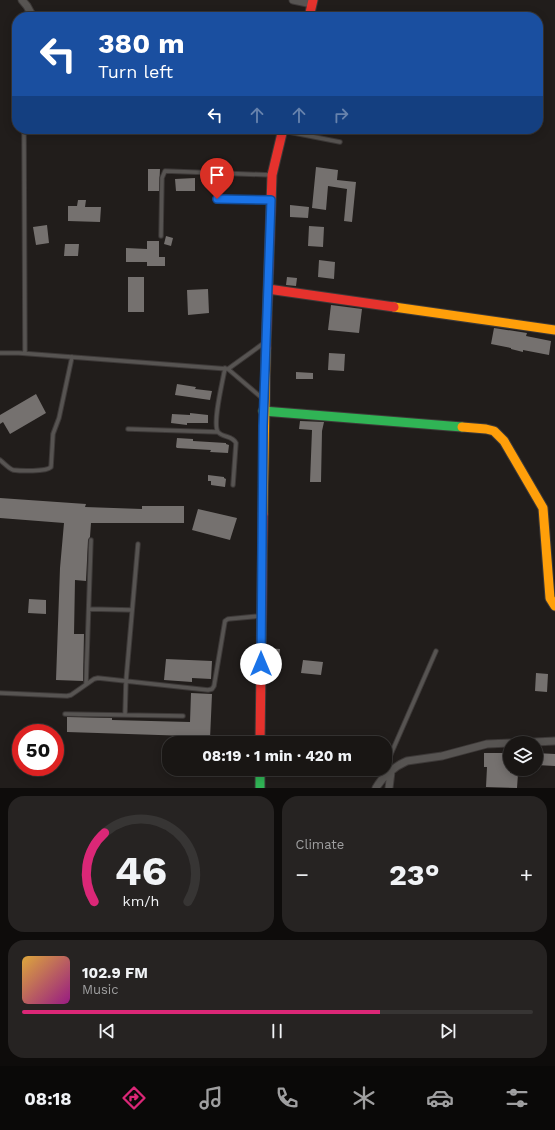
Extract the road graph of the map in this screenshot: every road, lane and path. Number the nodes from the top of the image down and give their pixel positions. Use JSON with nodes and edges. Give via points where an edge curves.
{"nodes":[{"id":1,"x":22,"y":0,"type":"edge"},
{"id":2,"x":293,"y":0,"type":"edge"},
{"id":3,"x":313,"y":2,"type":"edge"},
{"id":4,"x":30,"y":12,"type":"edge"},
{"id":5,"x":310,"y":12,"type":"edge"},
{"id":6,"x":24,"y":134,"type":"edge"},
{"id":7,"x":281,"y":134,"type":"edge"},
{"id":8,"x":301,"y":134,"type":"edge"},
{"id":9,"x":340,"y":142,"type":"dead end"},
{"id":10,"x":272,"y":175,"type":"junction"},
{"id":11,"x":217,"y":199,"type":"dead end"},
{"id":12,"x":271,"y":200,"type":"junction"},
{"id":13,"x":161,"y":236,"type":"dead end"},
{"id":14,"x":268,"y":289,"type":"junction"},
{"id":15,"x":555,"y":330,"type":"edge"},
{"id":16,"x":266,"y":342,"type":"junction"},
{"id":17,"x":0,"y":353,"type":"edge"},
{"id":18,"x":25,"y":353,"type":"junction"},
{"id":19,"x":72,"y":357,"type":"junction"},
{"id":20,"x":226,"y":368,"type":"junction"},
{"id":21,"x":264,"y":399,"type":"junction"},
{"id":22,"x":263,"y":411,"type":"junction"},
{"id":23,"x":128,"y":429,"type":"dead end"},
{"id":24,"x":218,"y":432,"type":"junction"},
{"id":25,"x":0,"y":460,"type":"edge"},
{"id":26,"x":233,"y":485,"type":"dead end"},
{"id":27,"x":91,"y":540,"type":"dead end"},
{"id":28,"x":138,"y":544,"type":"dead end"},
{"id":29,"x":555,"y":606,"type":"edge"},
{"id":30,"x":89,"y":609,"type":"junction"},
{"id":31,"x":132,"y":610,"type":"junction"},
{"id":32,"x":261,"y":616,"type":"junction"},
{"id":33,"x":436,"y":651,"type":"dead end"},
{"id":34,"x":126,"y":681,"type":"junction"},
{"id":35,"x":86,"y":684,"type":"junction"},
{"id":36,"x":0,"y":692,"type":"edge"},
{"id":37,"x":65,"y":714,"type":"dead end"},
{"id":38,"x":125,"y":715,"type":"junction"},
{"id":39,"x":183,"y":716,"type":"dead end"},
{"id":40,"x":260,"y":736,"type":"edge"},
{"id":41,"x":543,"y":742,"type":"edge"},
{"id":42,"x":555,"y":742,"type":"edge"},
{"id":43,"x":503,"y":743,"type":"edge"},
{"id":44,"x":392,"y":752,"type":"edge"},
{"id":45,"x":392,"y":771,"type":"edge"},
{"id":46,"x":260,"y":776,"type":"edge"},
{"id":47,"x":385,"y":776,"type":"edge"},
{"id":48,"x":388,"y":776,"type":"edge"},
{"id":49,"x":260,"y":788,"type":"edge"},
{"id":50,"x":376,"y":788,"type":"edge"},
{"id":51,"x":389,"y":788,"type":"edge"}],
"edges":[{"from":1,"to":4,"type":"street"},
{"from":2,"to":3,"type":"street"},
{"from":3,"to":5,"type":"street"},
{"from":6,"to":18,"type":"lane"},
{"from":7,"to":10,"type":"street"},
{"from":8,"to":9,"type":"lane"},
{"from":10,"to":12,"type":"street"},
{"from":10,"to":13,"type":"lane","via":[[165,171],[162,178]]},
{"from":11,"to":12,"type":"lane"},
{"from":12,"to":14,"type":"street"},
{"from":14,"to":15,"type":"street"},
{"from":14,"to":16,"type":"street"},
{"from":16,"to":20,"type":"lane"},
{"from":16,"to":21,"type":"street"},
{"from":17,"to":18,"type":"lane"},
{"from":18,"to":19,"type":"lane"},
{"from":19,"to":20,"type":"lane"},
{"from":19,"to":25,"type":"lane","via":[[53,434],[51,468],[15,470]]},
{"from":20,"to":21,"type":"lane"},
{"from":20,"to":24,"type":"lane","via":[[215,422]]},
{"from":21,"to":22,"type":"street"},
{"from":22,"to":29,"type":"street","via":[[494,431],[504,441],[543,508],[550,598]]},
{"from":22,"to":32,"type":"street"},
{"from":23,"to":24,"type":"lane"},
{"from":24,"to":26,"type":"lane","via":[[232,438],[236,443]]},
{"from":27,"to":30,"type":"lane"},
{"from":28,"to":31,"type":"lane"},
{"from":30,"to":31,"type":"lane"},
{"from":30,"to":35,"type":"lane"},
{"from":31,"to":34,"type":"lane"},
{"from":32,"to":34,"type":"lane","via":[[228,618],[225,621],[212,689]]},
{"from":32,"to":40,"type":"street"},
{"from":33,"to":44,"type":"lane"},
{"from":34,"to":35,"type":"lane","via":[[98,678]]},
{"from":34,"to":38,"type":"lane"},
{"from":35,"to":36,"type":"lane","via":[[71,694],[62,696]]},
{"from":37,"to":38,"type":"lane"},
{"from":38,"to":39,"type":"lane"},
{"from":41,"to":42,"type":"street"},
{"from":43,"to":45,"type":"street","via":[[487,744],[442,756],[407,761]]},
{"from":46,"to":49,"type":"street"},
{"from":47,"to":50,"type":"street"},
{"from":48,"to":51,"type":"street"}]}
